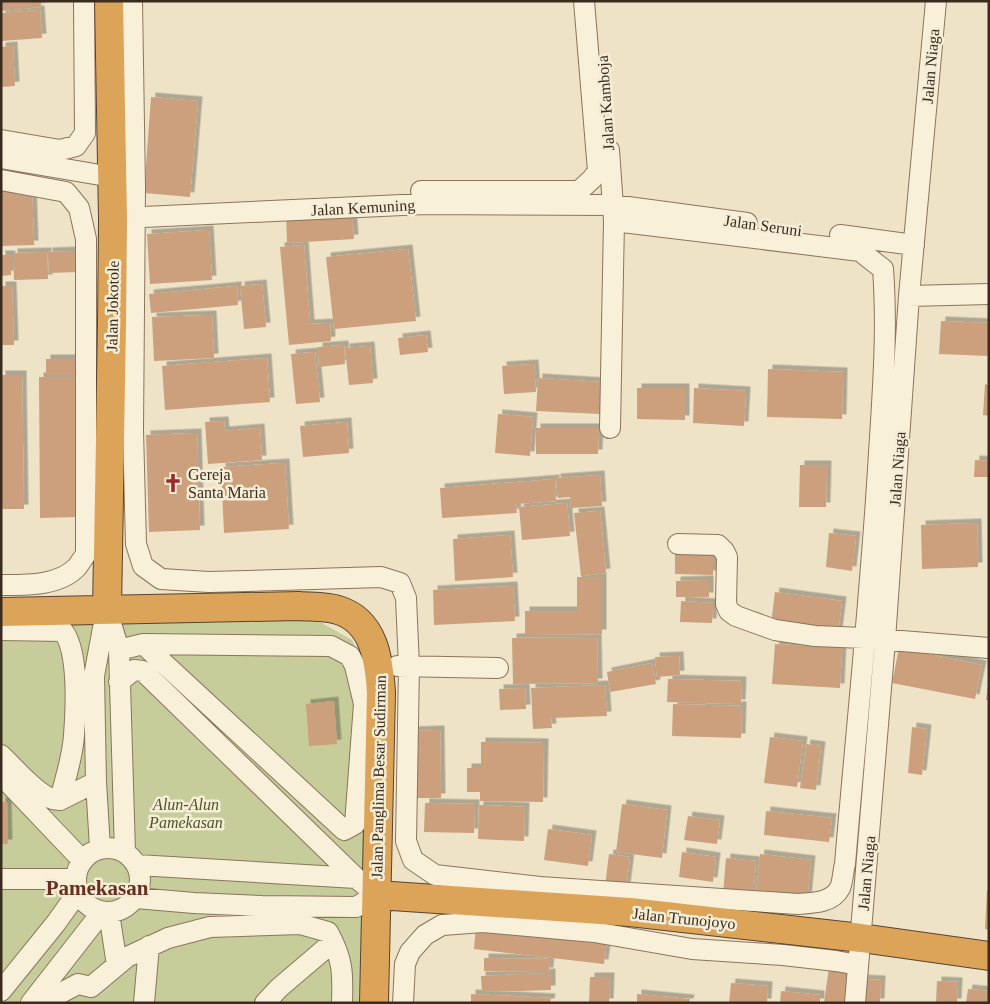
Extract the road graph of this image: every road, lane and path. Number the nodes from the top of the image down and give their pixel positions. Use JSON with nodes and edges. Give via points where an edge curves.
{"nodes":[{"id":1,"x":84,"y":1,"type":"edge"},
{"id":2,"x":109,"y":1,"type":"edge"},
{"id":3,"x":132,"y":1,"type":"edge"},
{"id":4,"x":584,"y":1,"type":"edge"},
{"id":5,"x":597,"y":1,"type":"edge"},
{"id":6,"x":936,"y":1,"type":"edge"},
{"id":7,"x":1,"y":140,"type":"edge"},
{"id":8,"x":1,"y":158,"type":"edge"},
{"id":9,"x":112,"y":177,"type":"junction"},
{"id":10,"x":1,"y":180,"type":"edge"},
{"id":11,"x":127,"y":213,"type":"junction"},
{"id":12,"x":614,"y":213,"type":"junction"},
{"id":13,"x":914,"y":245,"type":"junction"},
{"id":14,"x":989,"y":294,"type":"edge"},
{"id":15,"x":909,"y":296,"type":"junction"},
{"id":16,"x":610,"y":428,"type":"dead end"},
{"id":17,"x":678,"y":544,"type":"dead end"},
{"id":18,"x":1,"y":585,"type":"edge"},
{"id":19,"x":106,"y":610,"type":"junction"},
{"id":20,"x":1,"y":612,"type":"edge"},
{"id":21,"x":1,"y":630,"type":"edge"},
{"id":22,"x":864,"y":638,"type":"junction"},
{"id":23,"x":885,"y":640,"type":"junction"},
{"id":24,"x":144,"y":644,"type":"junction"},
{"id":25,"x":989,"y":648,"type":"edge"},
{"id":26,"x":119,"y":650,"type":"junction"},
{"id":27,"x":380,"y":666,"type":"junction"},
{"id":28,"x":408,"y":666,"type":"junction"},
{"id":29,"x":498,"y":668,"type":"dead end"},
{"id":30,"x":120,"y":682,"type":"junction"},
{"id":31,"x":1,"y":755,"type":"edge"},
{"id":32,"x":1,"y":775,"type":"edge"},
{"id":33,"x":96,"y":782,"type":"junction"},
{"id":34,"x":60,"y":800,"type":"junction"},
{"id":35,"x":100,"y":848,"type":"junction"},
{"id":36,"x":131,"y":858,"type":"junction"},
{"id":37,"x":82,"y":860,"type":"junction"},
{"id":38,"x":356,"y":878,"type":"junction"},
{"id":39,"x":1,"y":880,"type":"edge"},
{"id":40,"x":77,"y":886,"type":"junction"},
{"id":41,"x":377,"y":895,"type":"junction"},
{"id":42,"x":136,"y":898,"type":"junction"},
{"id":43,"x":105,"y":913,"type":"junction"},
{"id":44,"x":861,"y":938,"type":"junction"},
{"id":45,"x":334,"y":942,"type":"junction"},
{"id":46,"x":149,"y":946,"type":"junction"},
{"id":47,"x":989,"y":956,"type":"edge"},
{"id":48,"x":117,"y":965,"type":"junction"},
{"id":49,"x":858,"y":965,"type":"junction"},
{"id":50,"x":1,"y":991,"type":"edge"},
{"id":51,"x":91,"y":995,"type":"edge"},
{"id":52,"x":31,"y":1003,"type":"edge"},
{"id":53,"x":51,"y":1003,"type":"edge"},
{"id":54,"x":144,"y":1003,"type":"edge"},
{"id":55,"x":265,"y":1003,"type":"edge"},
{"id":56,"x":342,"y":1003,"type":"edge"},
{"id":57,"x":374,"y":1003,"type":"edge"},
{"id":58,"x":403,"y":1003,"type":"edge"},
{"id":59,"x":856,"y":1003,"type":"edge"}],
"edges":[{"from":1,"to":7,"type":"street","via":[[85,133],[76,146],[60,150]]},
{"from":2,"to":9,"type":"highway","name":"Jalan Jokotole"},
{"from":3,"to":11,"type":"street"},
{"from":4,"to":11,"type":"street","via":[[598,171],[579,191],[448,190]]},
{"from":5,"to":12,"type":"street","name":"Jalan Kamboja"},
{"from":6,"to":13,"type":"street","name":"Jalan Niaga"},
{"from":8,"to":9,"type":"street"},
{"from":9,"to":11,"type":"highway","name":"Jalan Jokotole"},
{"from":10,"to":18,"type":"street","via":[[66,192],[79,208],[86,240],[86,554],[76,568],[60,578],[44,583]]},
{"from":11,"to":12,"type":"street","name":"Jalan Kemuning","via":[[424,204]]},
{"from":11,"to":19,"type":"highway","name":"Jalan Jokotole","via":[[112,324]]},
{"from":11,"to":28,"type":"street","via":[[136,544],[143,566],[161,579],[209,582],[381,577],[400,583],[406,598]]},
{"from":12,"to":13,"type":"street","name":"Jalan Seruni"},
{"from":12,"to":16,"type":"street","name":"Jalan Kamboja"},
{"from":12,"to":22,"type":"street","via":[[860,251],[883,269],[886,302],[883,376]]},
{"from":13,"to":15,"type":"street","name":"Jalan Niaga"},
{"from":14,"to":15,"type":"street"},
{"from":15,"to":23,"type":"street","name":"Jalan Niaga"},
{"from":17,"to":22,"type":"street","via":[[718,546],[724,551],[727,557],[726,604],[736,616],[775,630]]},
{"from":19,"to":20,"type":"highway","name":"Jalan Panglima Besar Sudirman"},
{"from":19,"to":26,"type":"street"},
{"from":19,"to":27,"type":"highway","name":"Jalan Panglima Besar Sudirman","via":[[299,606],[336,609],[354,617],[366,629]]},
{"from":19,"to":33,"type":"street","via":[[94,676]]},
{"from":21,"to":34,"type":"street","via":[[63,632],[69,639],[75,671],[74,736]]},
{"from":22,"to":23,"type":"street"},
{"from":22,"to":28,"type":"street","via":[[845,864],[840,888],[831,898],[798,904],[540,887],[435,875],[413,860],[406,841]]},
{"from":23,"to":25,"type":"street"},
{"from":23,"to":44,"type":"street","name":"Jalan Niaga"},
{"from":24,"to":24,"type":"street","via":[[331,646],[350,656],[364,704],[355,824],[344,830]]},
{"from":24,"to":26,"type":"street"},
{"from":26,"to":30,"type":"street"},
{"from":27,"to":28,"type":"street"},
{"from":27,"to":41,"type":"highway","name":"Jalan Panglima Besar Sudirman"},
{"from":28,"to":29,"type":"street"},
{"from":30,"to":36,"type":"street"},
{"from":30,"to":38,"type":"street","via":[[134,670],[143,670]]},
{"from":31,"to":34,"type":"street","via":[[43,795]]},
{"from":32,"to":37,"type":"street"},
{"from":33,"to":34,"type":"street"},
{"from":33,"to":35,"type":"street"},
{"from":35,"to":36,"type":"street","via":[[113,848]]},
{"from":35,"to":37,"type":"street"},
{"from":36,"to":38,"type":"street"},
{"from":36,"to":42,"type":"street","via":[[140,876]]},
{"from":37,"to":40,"type":"street","via":[[77,869]]},
{"from":38,"to":41,"type":"street"},
{"from":39,"to":40,"type":"street"},
{"from":40,"to":43,"type":"street","via":[[83,902]]},
{"from":40,"to":50,"type":"street","via":[[56,923]]},
{"from":41,"to":42,"type":"street","via":[[356,907]]},
{"from":41,"to":44,"type":"highway","name":"Jalan Trunojoyo","via":[[630,912]]},
{"from":41,"to":57,"type":"highway","name":"Jalan Panglima Besar Sudirman"},
{"from":42,"to":43,"type":"street","via":[[119,911]]},
{"from":43,"to":48,"type":"street"},
{"from":43,"to":52,"type":"street"},
{"from":44,"to":47,"type":"highway","name":"Jalan Trunojoyo"},
{"from":44,"to":49,"type":"street","name":"Jalan Niaga"},
{"from":45,"to":46,"type":"street","via":[[328,932],[300,924],[210,927]]},
{"from":45,"to":55,"type":"street"},
{"from":45,"to":56,"type":"street","via":[[343,978]]},
{"from":46,"to":48,"type":"street"},
{"from":46,"to":54,"type":"street"},
{"from":48,"to":51,"type":"street"},
{"from":49,"to":58,"type":"street","via":[[692,948],[585,931],[483,922],[442,925],[425,934],[410,952],[405,964]]},
{"from":49,"to":59,"type":"street","name":"Jalan Niaga"},
{"from":51,"to":53,"type":"street","via":[[78,984],[57,995]]}]}
